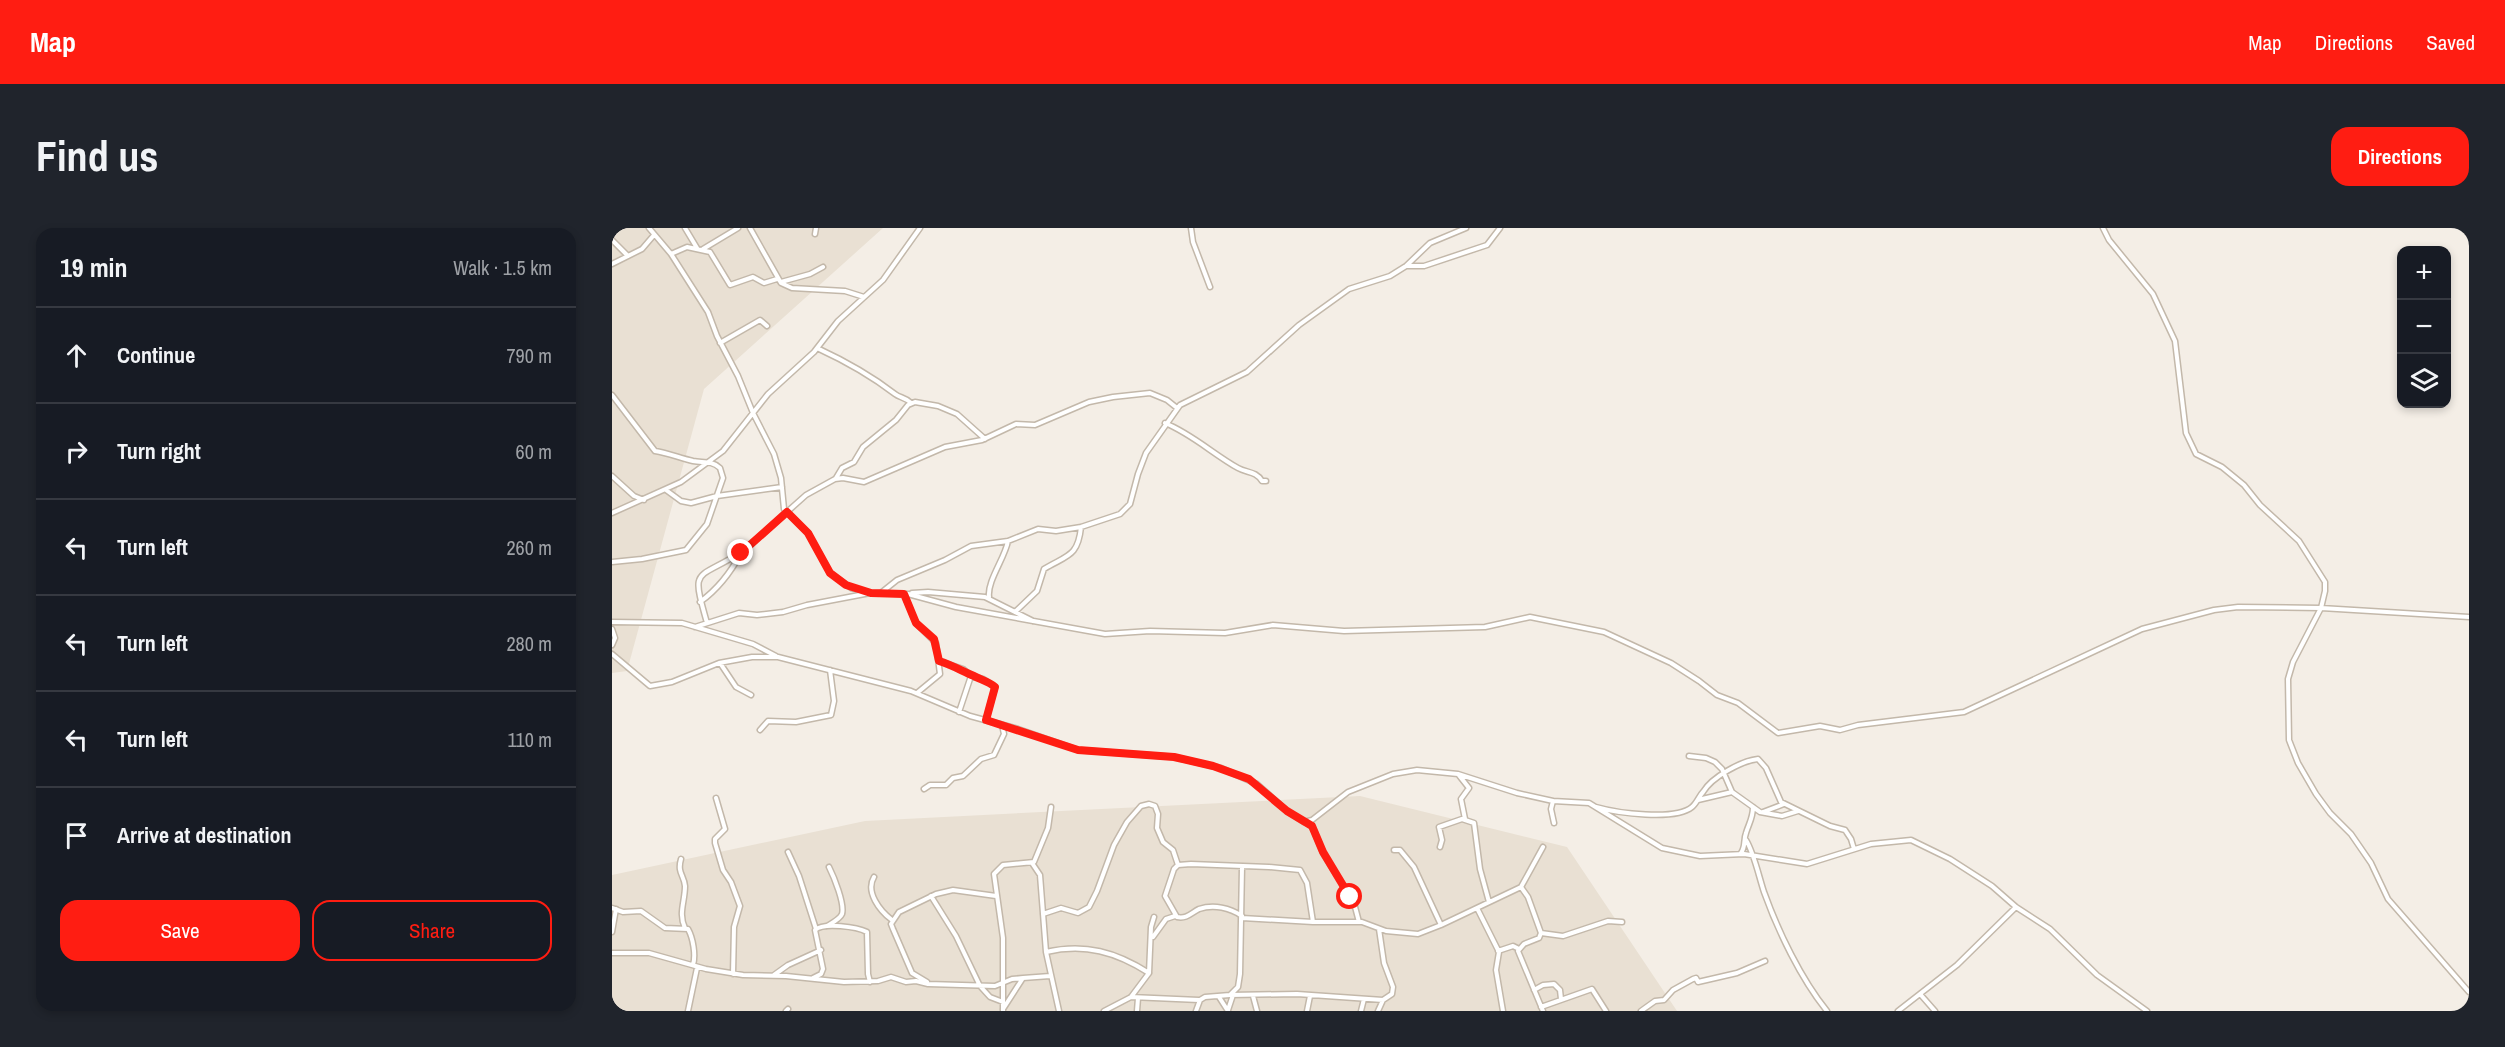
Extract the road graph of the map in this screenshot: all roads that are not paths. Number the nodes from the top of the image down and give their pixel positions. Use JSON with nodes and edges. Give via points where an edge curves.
{"nodes":[{"id":1,"x":685,"y":228,"type":"edge"},
{"id":2,"x":738,"y":228,"type":"edge"},
{"id":3,"x":750,"y":228,"type":"edge"},
{"id":4,"x":816,"y":228,"type":"edge"},
{"id":5,"x":920,"y":228,"type":"edge"},
{"id":6,"x":1191,"y":228,"type":"edge"},
{"id":7,"x":1466,"y":228,"type":"edge"},
{"id":8,"x":1500,"y":228,"type":"edge"},
{"id":9,"x":2103,"y":228,"type":"edge"},
{"id":10,"x":651,"y":229,"type":"edge"},
{"id":11,"x":814,"y":234,"type":"dead end"},
{"id":12,"x":654,"y":235,"type":"junction"},
{"id":13,"x":612,"y":240,"type":"edge"},
{"id":14,"x":700,"y":249,"type":"junction"},
{"id":15,"x":671,"y":254,"type":"junction"},
{"id":16,"x":628,"y":256,"type":"junction"},
{"id":17,"x":612,"y":264,"type":"edge"},
{"id":18,"x":1406,"y":266,"type":"junction"},
{"id":19,"x":823,"y":267,"type":"dead end"},
{"id":20,"x":779,"y":281,"type":"junction"},
{"id":21,"x":1210,"y":287,"type":"dead end"},
{"id":22,"x":864,"y":297,"type":"junction"},
{"id":23,"x":767,"y":326,"type":"dead end"},
{"id":24,"x":720,"y":343,"type":"junction"},
{"id":25,"x":817,"y":348,"type":"junction"},
{"id":26,"x":612,"y":395,"type":"edge"},
{"id":27,"x":911,"y":403,"type":"junction"},
{"id":28,"x":1177,"y":408,"type":"junction"},
{"id":29,"x":753,"y":413,"type":"junction"},
{"id":30,"x":1165,"y":423,"type":"junction"},
{"id":31,"x":984,"y":439,"type":"junction"},
{"id":32,"x":710,"y":462,"type":"junction"},
{"id":33,"x":614,"y":478,"type":"edge"},
{"id":34,"x":835,"y":479,"type":"junction"},
{"id":35,"x":1266,"y":481,"type":"dead end"},
{"id":36,"x":782,"y":487,"type":"junction"},
{"id":37,"x":665,"y":490,"type":"junction"},
{"id":38,"x":717,"y":496,"type":"junction"},
{"id":39,"x":644,"y":500,"type":"junction"},
{"id":40,"x":787,"y":512,"type":"junction"},
{"id":41,"x":612,"y":513,"type":"edge"},
{"id":42,"x":1081,"y":527,"type":"junction"},
{"id":43,"x":1008,"y":541,"type":"junction"},
{"id":44,"x":741,"y":553,"type":"junction"},
{"id":45,"x":612,"y":562,"type":"edge"},
{"id":46,"x":882,"y":592,"type":"junction"},
{"id":47,"x":871,"y":593,"type":"junction"},
{"id":48,"x":906,"y":594,"type":"junction"},
{"id":49,"x":989,"y":598,"type":"junction"},
{"id":50,"x":700,"y":602,"type":"junction"},
{"id":51,"x":2320,"y":608,"type":"junction"},
{"id":52,"x":1016,"y":612,"type":"junction"},
{"id":53,"x":2469,"y":617,"type":"edge"},
{"id":54,"x":612,"y":622,"type":"edge"},
{"id":55,"x":706,"y":623,"type":"junction"},
{"id":56,"x":1034,"y":623,"type":"junction"},
{"id":57,"x":695,"y":627,"type":"junction"},
{"id":58,"x":612,"y":629,"type":"edge"},
{"id":59,"x":612,"y":645,"type":"edge"},
{"id":60,"x":612,"y":654,"type":"edge"},
{"id":61,"x":778,"y":657,"type":"junction"},
{"id":62,"x":939,"y":661,"type":"junction"},
{"id":63,"x":719,"y":663,"type":"junction"},
{"id":64,"x":829,"y":669,"type":"junction"},
{"id":65,"x":971,"y":676,"type":"junction"},
{"id":66,"x":916,"y":693,"type":"junction"},
{"id":67,"x":751,"y":694,"type":"dead end"},
{"id":68,"x":959,"y":712,"type":"junction"},
{"id":69,"x":986,"y":720,"type":"junction"},
{"id":70,"x":1002,"y":724,"type":"junction"},
{"id":71,"x":760,"y":730,"type":"dead end"},
{"id":72,"x":1689,"y":756,"type":"dead end"},
{"id":73,"x":1458,"y":774,"type":"junction"},
{"id":74,"x":1724,"y":774,"type":"junction"},
{"id":75,"x":1482,"y":782,"type":"junction"},
{"id":76,"x":924,"y":789,"type":"dead end"},
{"id":77,"x":1470,"y":789,"type":"junction"},
{"id":78,"x":1732,"y":792,"type":"junction"},
{"id":79,"x":716,"y":798,"type":"dead end"},
{"id":80,"x":1553,"y":801,"type":"junction"},
{"id":81,"x":1697,"y":801,"type":"junction"},
{"id":82,"x":1784,"y":804,"type":"junction"},
{"id":83,"x":1595,"y":806,"type":"junction"},
{"id":84,"x":1051,"y":807,"type":"dead end"},
{"id":85,"x":1753,"y":807,"type":"junction"},
{"id":86,"x":1799,"y":811,"type":"junction"},
{"id":87,"x":1763,"y":812,"type":"junction"},
{"id":88,"x":1465,"y":819,"type":"junction"},
{"id":89,"x":1304,"y":822,"type":"junction"},
{"id":90,"x":1554,"y":823,"type":"dead end"},
{"id":91,"x":1746,"y":840,"type":"junction"},
{"id":92,"x":1440,"y":847,"type":"dead end"},
{"id":93,"x":1544,"y":847,"type":"dead end"},
{"id":94,"x":1854,"y":849,"type":"junction"},
{"id":95,"x":1394,"y":850,"type":"dead end"},
{"id":96,"x":788,"y":852,"type":"dead end"},
{"id":97,"x":1740,"y":854,"type":"junction"},
{"id":98,"x":1752,"y":856,"type":"junction"},
{"id":99,"x":681,"y":859,"type":"dead end"},
{"id":100,"x":1032,"y":863,"type":"junction"},
{"id":101,"x":1178,"y":865,"type":"junction"},
{"id":102,"x":829,"y":867,"type":"dead end"},
{"id":103,"x":1242,"y":867,"type":"junction"},
{"id":104,"x":874,"y":877,"type":"dead end"},
{"id":105,"x":1521,"y":887,"type":"junction"},
{"id":106,"x":931,"y":896,"type":"junction"},
{"id":107,"x":996,"y":896,"type":"junction"},
{"id":108,"x":1242,"y":902,"type":"junction"},
{"id":109,"x":1489,"y":902,"type":"junction"},
{"id":110,"x":619,"y":905,"type":"dead end"},
{"id":111,"x":2016,"y":907,"type":"junction"},
{"id":112,"x":614,"y":908,"type":"edge"},
{"id":113,"x":1477,"y":908,"type":"junction"},
{"id":114,"x":1232,"y":910,"type":"junction"},
{"id":115,"x":621,"y":912,"type":"junction"},
{"id":116,"x":1043,"y":914,"type":"junction"},
{"id":117,"x":1175,"y":916,"type":"junction"},
{"id":118,"x":1154,"y":917,"type":"dead end"},
{"id":119,"x":1242,"y":917,"type":"junction"},
{"id":120,"x":892,"y":920,"type":"junction"},
{"id":121,"x":1313,"y":922,"type":"junction"},
{"id":122,"x":1359,"y":922,"type":"junction"},
{"id":123,"x":1622,"y":922,"type":"dead end"},
{"id":124,"x":1441,"y":925,"type":"junction"},
{"id":125,"x":826,"y":927,"type":"junction"},
{"id":126,"x":685,"y":928,"type":"junction"},
{"id":127,"x":816,"y":928,"type":"junction"},
{"id":128,"x":1379,"y":929,"type":"junction"},
{"id":129,"x":612,"y":932,"type":"edge"},
{"id":130,"x":1541,"y":933,"type":"junction"},
{"id":131,"x":1152,"y":940,"type":"junction"},
{"id":132,"x":1519,"y":949,"type":"junction"},
{"id":133,"x":821,"y":950,"type":"junction"},
{"id":134,"x":1498,"y":951,"type":"junction"},
{"id":135,"x":1046,"y":952,"type":"junction"},
{"id":136,"x":612,"y":953,"type":"edge"},
{"id":137,"x":1152,"y":961,"type":"junction"},
{"id":138,"x":1765,"y":961,"type":"dead end"},
{"id":139,"x":1135,"y":964,"type":"junction"},
{"id":140,"x":695,"y":966,"type":"junction"},
{"id":141,"x":1149,"y":973,"type":"junction"},
{"id":142,"x":733,"y":974,"type":"junction"},
{"id":143,"x":773,"y":976,"type":"junction"},
{"id":144,"x":1050,"y":976,"type":"junction"},
{"id":145,"x":1023,"y":978,"type":"junction"},
{"id":146,"x":811,"y":979,"type":"junction"},
{"id":147,"x":870,"y":982,"type":"junction"},
{"id":148,"x":930,"y":984,"type":"junction"},
{"id":149,"x":1003,"y":984,"type":"junction"},
{"id":150,"x":980,"y":986,"type":"junction"},
{"id":151,"x":1534,"y":990,"type":"junction"},
{"id":152,"x":2469,"y":993,"type":"edge"},
{"id":153,"x":1920,"y":994,"type":"junction"},
{"id":154,"x":1232,"y":995,"type":"junction"},
{"id":155,"x":1252,"y":996,"type":"junction"},
{"id":156,"x":1310,"y":996,"type":"junction"},
{"id":157,"x":1131,"y":997,"type":"junction"},
{"id":158,"x":1219,"y":997,"type":"junction"},
{"id":159,"x":1138,"y":998,"type":"junction"},
{"id":160,"x":1364,"y":999,"type":"junction"},
{"id":161,"x":1561,"y":999,"type":"junction"},
{"id":162,"x":1200,"y":1000,"type":"junction"},
{"id":163,"x":1383,"y":1000,"type":"junction"},
{"id":164,"x":1003,"y":1002,"type":"junction"},
{"id":165,"x":2136,"y":1004,"type":"junction"},
{"id":166,"x":1542,"y":1009,"type":"edge"},
{"id":167,"x":1003,"y":1010,"type":"edge"},
{"id":168,"x":688,"y":1011,"type":"edge"},
{"id":169,"x":1059,"y":1011,"type":"edge"},
{"id":170,"x":1104,"y":1011,"type":"edge"},
{"id":171,"x":1137,"y":1011,"type":"edge"},
{"id":172,"x":1196,"y":1011,"type":"edge"},
{"id":173,"x":1228,"y":1011,"type":"edge"},
{"id":174,"x":1257,"y":1011,"type":"edge"},
{"id":175,"x":1307,"y":1011,"type":"edge"},
{"id":176,"x":1360,"y":1011,"type":"edge"},
{"id":177,"x":1378,"y":1011,"type":"edge"},
{"id":178,"x":1503,"y":1011,"type":"edge"},
{"id":179,"x":1606,"y":1011,"type":"edge"},
{"id":180,"x":1641,"y":1011,"type":"edge"},
{"id":181,"x":1827,"y":1011,"type":"edge"},
{"id":182,"x":1898,"y":1011,"type":"edge"},
{"id":183,"x":1935,"y":1011,"type":"edge"},
{"id":184,"x":2139,"y":1011,"type":"edge"},
{"id":185,"x":2147,"y":1011,"type":"edge"}],
"edges":[{"from":1,"to":14,"type":"street"},
{"from":2,"to":14,"type":"street"},
{"from":3,"to":20,"type":"street"},
{"from":4,"to":11,"type":"street"},
{"from":5,"to":22,"type":"street","via":[[890,272]]},
{"from":6,"to":21,"type":"street"},
{"from":7,"to":18,"type":"street","via":[[1430,243]]},
{"from":8,"to":18,"type":"street","via":[[1486,245],[1424,266]]},
{"from":9,"to":51,"type":"street","via":[[2153,294],[2175,341],[2186,433],[2193,448],[2198,456],[2236,477],[2299,541],[2325,582]]},
{"from":10,"to":12,"type":"street"},
{"from":12,"to":15,"type":"street"},
{"from":12,"to":16,"type":"street"},
{"from":13,"to":16,"type":"street"},
{"from":14,"to":15,"type":"street","via":[[684,248]]},
{"from":14,"to":20,"type":"street","via":[[715,256],[730,285],[753,277],[764,283]]},
{"from":15,"to":24,"type":"street","via":[[702,301]]},
{"from":16,"to":17,"type":"street"},
{"from":18,"to":28,"type":"street","via":[[1385,279],[1349,289],[1299,325],[1247,372]]},
{"from":19,"to":20,"type":"street"},
{"from":20,"to":22,"type":"street","via":[[792,288]]},
{"from":22,"to":25,"type":"street"},
{"from":23,"to":24,"type":"street","via":[[758,321]]},
{"from":24,"to":29,"type":"street"},
{"from":25,"to":27,"type":"street"},
{"from":25,"to":29,"type":"street"},
{"from":26,"to":32,"type":"street","via":[[655,451]]},
{"from":27,"to":31,"type":"street","via":[[938,406],[957,414]]},
{"from":27,"to":34,"type":"street"},
{"from":28,"to":30,"type":"street"},
{"from":28,"to":31,"type":"street","via":[[1150,393],[1113,397],[1089,402],[1035,425],[1016,424]]},
{"from":29,"to":32,"type":"street"},
{"from":29,"to":36,"type":"street","via":[[774,454]]},
{"from":30,"to":35,"type":"street"},
{"from":30,"to":42,"type":"street","via":[[1141,464],[1129,507],[1113,518]]},
{"from":31,"to":34,"type":"street","via":[[945,447],[864,482]]},
{"from":32,"to":37,"type":"street"},
{"from":32,"to":38,"type":"street","via":[[723,473]]},
{"from":33,"to":39,"type":"street"},
{"from":34,"to":40,"type":"street","via":[[806,495]]},
{"from":36,"to":38,"type":"street"},
{"from":36,"to":40,"type":"street","via":[[782,505]]},
{"from":37,"to":38,"type":"street","via":[[685,503]]},
{"from":37,"to":39,"type":"street"},
{"from":38,"to":45,"type":"street","via":[[707,524],[686,550]]},
{"from":39,"to":41,"type":"street"},
{"from":40,"to":44,"type":"street"},
{"from":40,"to":47,"type":"street","via":[[808,533],[830,573],[851,588]]},
{"from":42,"to":43,"type":"street","via":[[1038,529]]},
{"from":42,"to":52,"type":"street","via":[[1076,550],[1044,569],[1037,591]]},
{"from":43,"to":46,"type":"street","via":[[971,546],[897,580]]},
{"from":43,"to":49,"type":"street","via":[[990,585]]},
{"from":44,"to":50,"type":"street","via":[[724,579]]},
{"from":44,"to":50,"type":"street","via":[[700,575]]},
{"from":46,"to":47,"type":"street"},
{"from":46,"to":48,"type":"street"},
{"from":47,"to":55,"type":"street","via":[[783,612],[739,613]]},
{"from":48,"to":49,"type":"street","via":[[928,592]]},
{"from":48,"to":56,"type":"street"},
{"from":48,"to":62,"type":"street","via":[[916,623],[934,639]]},
{"from":49,"to":52,"type":"street"},
{"from":50,"to":55,"type":"street"},
{"from":51,"to":53,"type":"street"},
{"from":51,"to":56,"type":"street","via":[[2238,607],[2190,615],[2142,629],[1964,712],[1840,730],[1820,726],[1781,733],[1671,663],[1604,632],[1530,617],[1485,627],[1344,631],[1273,625],[1225,633],[1092,634]]},
{"from":51,"to":152,"type":"street","via":[[2288,679],[2290,747],[2316,794],[2371,863],[2388,898]]},
{"from":52,"to":56,"type":"street"},
{"from":54,"to":57,"type":"street","via":[[665,622]]},
{"from":55,"to":57,"type":"street"},
{"from":57,"to":61,"type":"street","via":[[753,644]]},
{"from":58,"to":59,"type":"street"},
{"from":60,"to":63,"type":"street","via":[[650,686],[672,682]]},
{"from":61,"to":63,"type":"street"},
{"from":61,"to":64,"type":"street"},
{"from":62,"to":65,"type":"street"},
{"from":62,"to":66,"type":"street","via":[[940,674]]},
{"from":63,"to":67,"type":"street","via":[[736,687]]},
{"from":64,"to":66,"type":"street"},
{"from":64,"to":71,"type":"street","via":[[834,690],[831,715],[796,722],[768,722]]},
{"from":65,"to":68,"type":"street"},
{"from":65,"to":69,"type":"street","via":[[995,687]]},
{"from":66,"to":68,"type":"street"},
{"from":68,"to":69,"type":"street"},
{"from":69,"to":70,"type":"street"},
{"from":70,"to":76,"type":"street","via":[[1004,734],[994,755],[981,759],[963,776]]},
{"from":70,"to":89,"type":"street","via":[[1078,750],[1174,757],[1221,768],[1257,784]]},
{"from":72,"to":74,"type":"street","via":[[1711,760]]},
{"from":73,"to":75,"type":"street"},
{"from":73,"to":77,"type":"street"},
{"from":73,"to":89,"type":"street","via":[[1417,770],[1393,774],[1348,792]]},
{"from":74,"to":78,"type":"street"},
{"from":74,"to":81,"type":"street"},
{"from":74,"to":82,"type":"street","via":[[1743,762],[1758,759]]},
{"from":75,"to":77,"type":"street"},
{"from":75,"to":80,"type":"street"},
{"from":77,"to":88,"type":"street","via":[[1461,799]]},
{"from":78,"to":81,"type":"street"},
{"from":78,"to":85,"type":"street"},
{"from":79,"to":142,"type":"street","via":[[725,829],[715,843],[740,906],[734,927]]},
{"from":80,"to":83,"type":"street"},
{"from":80,"to":90,"type":"street"},
{"from":81,"to":83,"type":"street","via":[[1679,813],[1653,815]]},
{"from":82,"to":86,"type":"street"},
{"from":82,"to":87,"type":"street"},
{"from":83,"to":97,"type":"street","via":[[1662,848],[1700,856]]},
{"from":84,"to":100,"type":"street","via":[[1048,828]]},
{"from":85,"to":87,"type":"street"},
{"from":85,"to":91,"type":"street"},
{"from":86,"to":87,"type":"street","via":[[1782,816]]},
{"from":86,"to":94,"type":"street","via":[[1845,830]]},
{"from":88,"to":92,"type":"street","via":[[1439,827]]},
{"from":88,"to":109,"type":"street","via":[[1471,820],[1476,828],[1480,869]]},
{"from":89,"to":122,"type":"street","via":[[1312,826],[1357,909]]},
{"from":91,"to":97,"type":"street"},
{"from":91,"to":98,"type":"street"},
{"from":93,"to":105,"type":"street"},
{"from":94,"to":98,"type":"street","via":[[1807,864]]},
{"from":94,"to":111,"type":"street","via":[[1911,840],[1967,870]]},
{"from":95,"to":124,"type":"street","via":[[1400,850],[1414,867]]},
{"from":96,"to":127,"type":"street"},
{"from":97,"to":98,"type":"street"},
{"from":98,"to":181,"type":"street","via":[[1786,941]]},
{"from":99,"to":126,"type":"street","via":[[679,869],[685,886],[680,914]]},
{"from":100,"to":107,"type":"street","via":[[998,867],[994,874]]},
{"from":100,"to":116,"type":"street","via":[[1040,875]]},
{"from":101,"to":103,"type":"street"},
{"from":101,"to":116,"type":"street","via":[[1173,850],[1163,842],[1157,828],[1157,810],[1152,804],[1145,804],[1122,829],[1089,907],[1078,913],[1061,908]]},
{"from":101,"to":117,"type":"street","via":[[1165,892]]},
{"from":102,"to":125,"type":"street","via":[[838,886],[842,910],[839,918]]},
{"from":103,"to":108,"type":"street"},
{"from":103,"to":121,"type":"street","via":[[1300,870],[1307,883]]},
{"from":104,"to":120,"type":"street","via":[[873,896]]},
{"from":105,"to":109,"type":"street"},
{"from":105,"to":130,"type":"street"},
{"from":106,"to":107,"type":"street","via":[[953,890]]},
{"from":106,"to":120,"type":"street","via":[[899,912]]},
{"from":106,"to":150,"type":"street"},
{"from":107,"to":149,"type":"street","via":[[1003,938]]},
{"from":108,"to":114,"type":"street"},
{"from":108,"to":119,"type":"street"},
{"from":109,"to":113,"type":"street"},
{"from":110,"to":115,"type":"street"},
{"from":111,"to":153,"type":"street","via":[[1957,965]]},
{"from":111,"to":165,"type":"street","via":[[2050,929],[2090,968]]},
{"from":112,"to":115,"type":"street"},
{"from":112,"to":129,"type":"street"},
{"from":113,"to":124,"type":"street"},
{"from":113,"to":134,"type":"street"},
{"from":114,"to":117,"type":"street","via":[[1210,907],[1185,917]]},
{"from":114,"to":119,"type":"street"},
{"from":115,"to":126,"type":"street","via":[[642,911],[665,928]]},
{"from":116,"to":135,"type":"street"},
{"from":117,"to":131,"type":"street","via":[[1161,923]]},
{"from":118,"to":131,"type":"street"},
{"from":119,"to":121,"type":"street"},
{"from":119,"to":154,"type":"street","via":[[1240,974]]},
{"from":120,"to":148,"type":"street","via":[[912,972]]},
{"from":121,"to":122,"type":"street"},
{"from":122,"to":128,"type":"street"},
{"from":123,"to":130,"type":"street","via":[[1608,921],[1563,936]]},
{"from":124,"to":128,"type":"street","via":[[1418,934]]},
{"from":125,"to":127,"type":"street"},
{"from":125,"to":147,"type":"street","via":[[867,932]]},
{"from":126,"to":140,"type":"street","via":[[692,938]]},
{"from":127,"to":133,"type":"street"},
{"from":128,"to":163,"type":"street","via":[[1393,990]]},
{"from":130,"to":132,"type":"street"},
{"from":131,"to":137,"type":"street"},
{"from":132,"to":134,"type":"street","via":[[1513,946]]},
{"from":132,"to":151,"type":"street"},
{"from":133,"to":143,"type":"street"},
{"from":133,"to":146,"type":"street","via":[[823,972]]},
{"from":134,"to":178,"type":"street","via":[[1496,970]]},
{"from":135,"to":139,"type":"street","via":[[1092,948]]},
{"from":135,"to":144,"type":"street"},
{"from":136,"to":140,"type":"street","via":[[639,951]]},
{"from":137,"to":139,"type":"street"},
{"from":137,"to":141,"type":"street"},
{"from":138,"to":180,"type":"street","via":[[1737,974],[1698,982],[1693,979]]},
{"from":139,"to":141,"type":"street"},
{"from":140,"to":142,"type":"street"},
{"from":140,"to":168,"type":"street"},
{"from":141,"to":157,"type":"street"},
{"from":142,"to":143,"type":"street"},
{"from":143,"to":146,"type":"street"},
{"from":144,"to":145,"type":"street"},
{"from":144,"to":169,"type":"street"},
{"from":145,"to":149,"type":"street"},
{"from":145,"to":167,"type":"street"},
{"from":146,"to":147,"type":"street"},
{"from":147,"to":148,"type":"street","via":[[891,977]]},
{"from":148,"to":150,"type":"street"},
{"from":149,"to":150,"type":"street"},
{"from":149,"to":164,"type":"street"},
{"from":150,"to":164,"type":"street","via":[[990,997]]},
{"from":151,"to":161,"type":"street","via":[[1554,984]]},
{"from":151,"to":166,"type":"street"},
{"from":153,"to":182,"type":"street"},
{"from":153,"to":183,"type":"street"},
{"from":154,"to":155,"type":"street"},
{"from":154,"to":158,"type":"street"},
{"from":154,"to":173,"type":"street"},
{"from":155,"to":156,"type":"street"},
{"from":155,"to":174,"type":"street"},
{"from":156,"to":160,"type":"street"},
{"from":156,"to":175,"type":"street"},
{"from":157,"to":159,"type":"street"},
{"from":157,"to":170,"type":"street"},
{"from":158,"to":162,"type":"street"},
{"from":158,"to":173,"type":"street"},
{"from":159,"to":162,"type":"street"},
{"from":159,"to":171,"type":"street"},
{"from":160,"to":163,"type":"street"},
{"from":160,"to":176,"type":"street"},
{"from":161,"to":166,"type":"street"},
{"from":161,"to":179,"type":"street","via":[[1592,989]]},
{"from":162,"to":172,"type":"street"},
{"from":163,"to":177,"type":"street"},
{"from":164,"to":167,"type":"street"},
{"from":165,"to":184,"type":"street"},
{"from":165,"to":185,"type":"street"}]}
